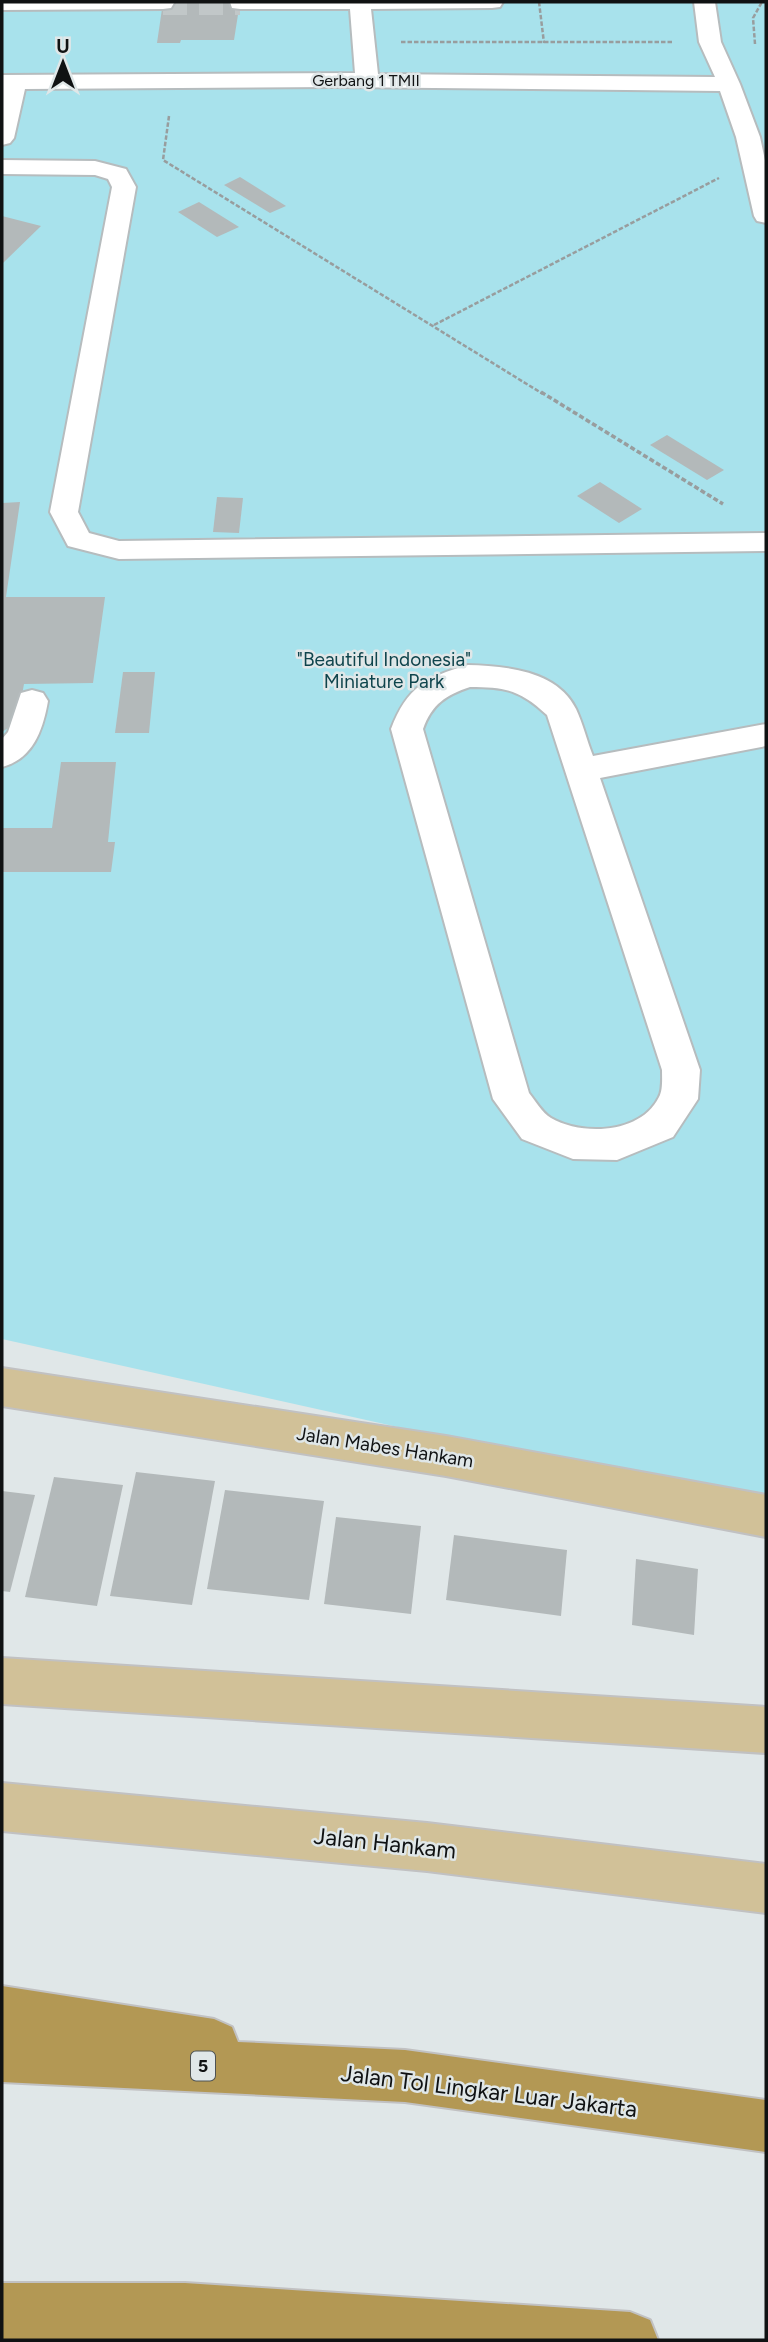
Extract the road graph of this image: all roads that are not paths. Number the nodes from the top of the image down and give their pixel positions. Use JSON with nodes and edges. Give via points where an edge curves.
{"nodes":[{"id":1,"x":492,"y":2,"type":"edge"},
{"id":2,"x":705,"y":2,"type":"edge"},
{"id":3,"x":163,"y":3,"type":"edge"},
{"id":4,"x":360,"y":3,"type":"edge"},
{"id":5,"x":2,"y":4,"type":"edge"},
{"id":6,"x":240,"y":4,"type":"dead end"},
{"id":7,"x":367,"y":80,"type":"junction"},
{"id":8,"x":8,"y":82,"type":"edge"},
{"id":9,"x":729,"y":84,"type":"junction"},
{"id":10,"x":2,"y":138,"type":"edge"},
{"id":11,"x":2,"y":167,"type":"edge"},
{"id":12,"x":765,"y":206,"type":"edge"},
{"id":13,"x":766,"y":542,"type":"edge"},
{"id":14,"x":32,"y":701,"type":"dead end"},
{"id":15,"x":766,"y":735,"type":"edge"},
{"id":16,"x":2,"y":756,"type":"edge"},
{"id":17,"x":581,"y":770,"type":"junction"},
{"id":18,"x":2,"y":1387,"type":"edge"},
{"id":19,"x":691,"y":1501,"type":"junction"},
{"id":20,"x":766,"y":1516,"type":"edge"},
{"id":21,"x":766,"y":1540,"type":"edge"},
{"id":22,"x":2,"y":1681,"type":"edge"},
{"id":23,"x":766,"y":1730,"type":"edge"},
{"id":24,"x":2,"y":1807,"type":"edge"},
{"id":25,"x":766,"y":1889,"type":"edge"},
{"id":26,"x":2,"y":2011,"type":"edge"},
{"id":27,"x":2,"y":2056,"type":"edge"},
{"id":28,"x":405,"y":2076,"type":"junction"},
{"id":29,"x":766,"y":2126,"type":"edge"},
{"id":30,"x":2,"y":2311,"type":"edge"},
{"id":31,"x":186,"y":2311,"type":"junction"},
{"id":32,"x":2,"y":2336,"type":"edge"},
{"id":33,"x":630,"y":2340,"type":"edge"}],
"edges":[{"from":1,"to":4,"type":"lane"},
{"from":2,"to":9,"type":"lane","via":[[710,42]]},
{"from":3,"to":5,"type":"lane"},
{"from":4,"to":6,"type":"lane"},
{"from":4,"to":7,"type":"lane"},
{"from":7,"to":8,"type":"lane","name":"Gerbang 1 TMII"},
{"from":7,"to":9,"type":"lane","name":"Gerbang 1 TMII"},
{"from":8,"to":10,"type":"lane"},
{"from":9,"to":12,"type":"lane","via":[[755,159]]},
{"from":11,"to":13,"type":"lane","via":[[95,168],[118,174],[124,187],[64,512],[78,539],[119,550]]},
{"from":14,"to":16,"type":"lane","via":[[27,730],[12,751]]},
{"from":15,"to":17,"type":"lane"},
{"from":17,"to":17,"type":"lane","via":[[561,710],[540,689],[509,677],[468,676],[436,687],[414,707],[407,729],[512,1099],[536,1128],[573,1143],[617,1144],[660,1126],[679,1099],[681,1070]]},
{"from":18,"to":19,"type":"main road","name":"Jalan Mabes Hankam","via":[[446,1456]]},
{"from":19,"to":20,"type":"main road","name":"Jalan Mabes Hankam"},
{"from":19,"to":21,"type":"main road"},
{"from":22,"to":23,"type":"main road"},
{"from":24,"to":25,"type":"main road","name":"Jalan Hankam","via":[[427,1847]]},
{"from":26,"to":28,"type":"highway"},
{"from":27,"to":28,"type":"highway","name":"Jalan Tol Lingkar Luar Jakarta","number":"5"},
{"from":28,"to":29,"type":"highway","name":"Jalan Tol Lingkar Luar Jakarta","number":"5"},
{"from":30,"to":31,"type":"highway"},
{"from":31,"to":32,"type":"highway"},
{"from":31,"to":33,"type":"highway"}]}
